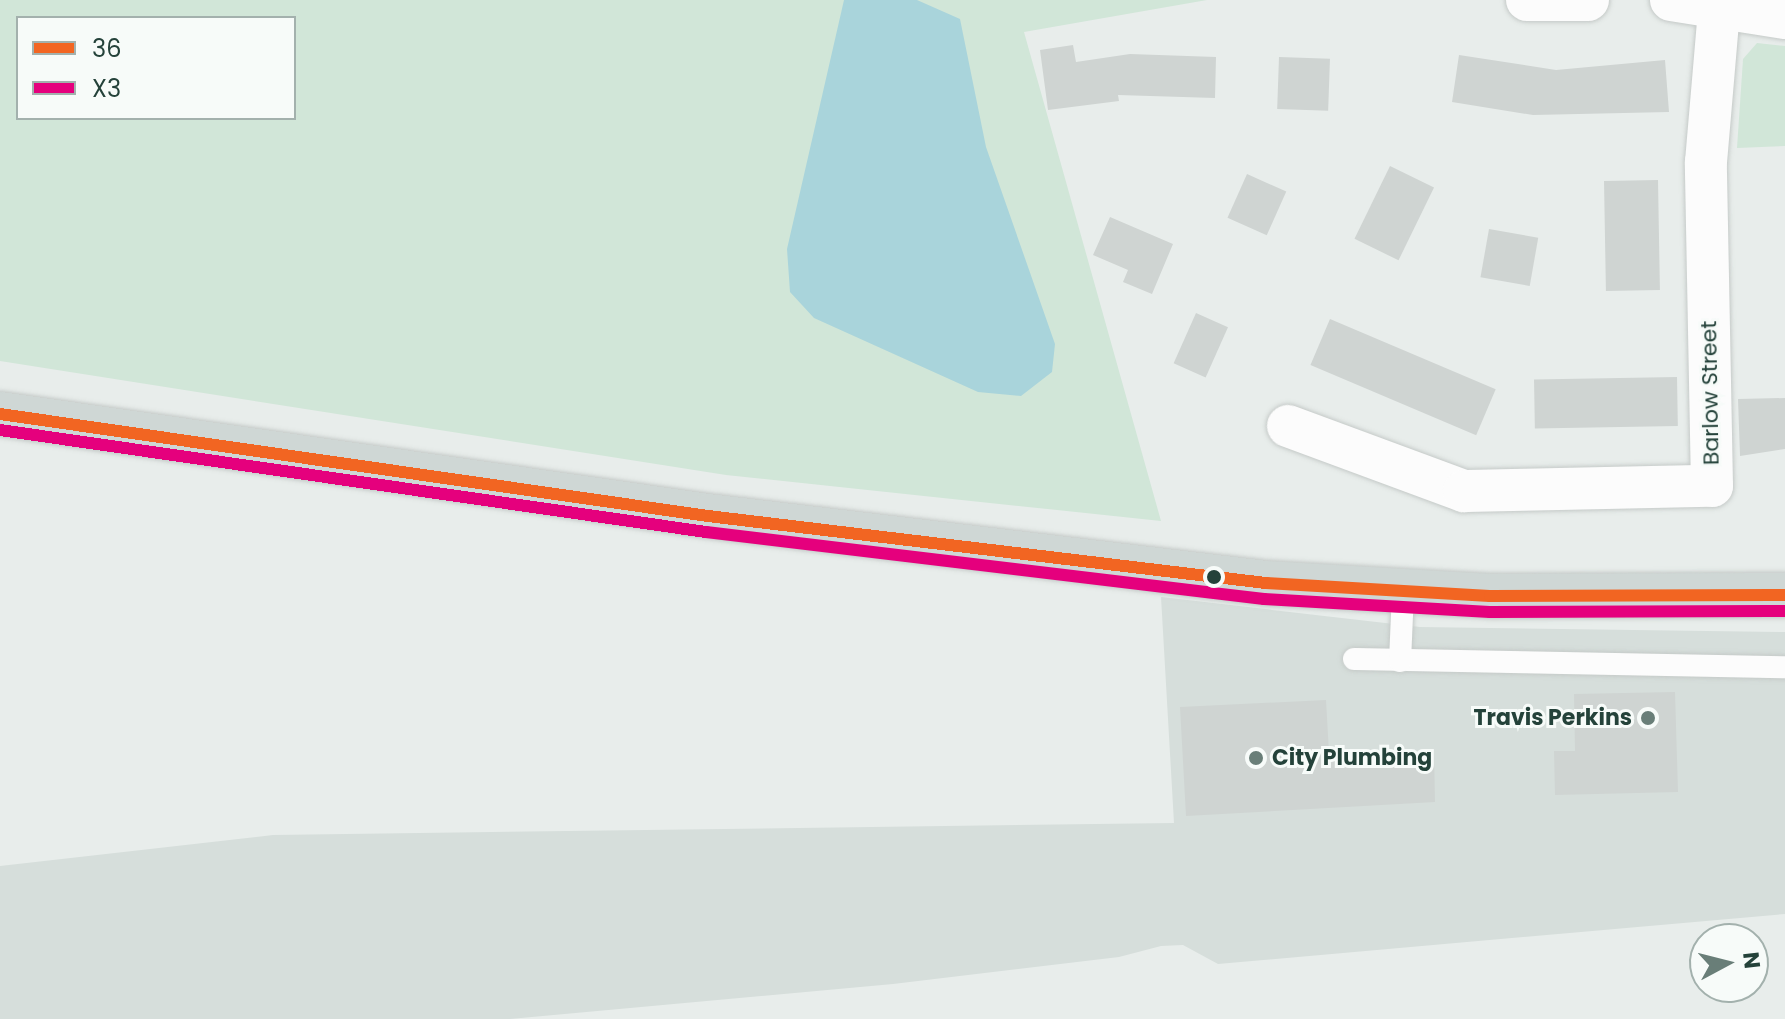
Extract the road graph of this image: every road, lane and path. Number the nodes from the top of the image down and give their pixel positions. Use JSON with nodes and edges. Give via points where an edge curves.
{"nodes":[{"id":1,"x":1527,"y":0,"type":"edge"},
{"id":2,"x":1588,"y":0,"type":"edge"},
{"id":3,"x":1671,"y":0,"type":"edge"},
{"id":4,"x":1719,"y":10,"type":"junction"},
{"id":5,"x":1785,"y":18,"type":"edge"},
{"id":6,"x":0,"y":414,"type":"edge"},
{"id":7,"x":1288,"y":426,"type":"dead end"},
{"id":8,"x":1403,"y":592,"type":"junction"},
{"id":9,"x":1785,"y":595,"type":"edge"},
{"id":10,"x":1354,"y":659,"type":"dead end"},
{"id":11,"x":1400,"y":661,"type":"junction"},
{"id":12,"x":1785,"y":667,"type":"edge"}],
"edges":[{"from":1,"to":2,"type":"street"},
{"from":3,"to":4,"type":"street"},
{"from":4,"to":5,"type":"street"},
{"from":4,"to":7,"type":"street","name":"Barlow Street","via":[[1706,162],[1712,486],[1464,491]]},
{"from":6,"to":8,"type":"main road","via":[[708,516],[1266,583]]},
{"from":8,"to":9,"type":"main road"},
{"from":8,"to":11,"type":"lane"},
{"from":10,"to":11,"type":"lane"},
{"from":11,"to":12,"type":"lane"}]}
